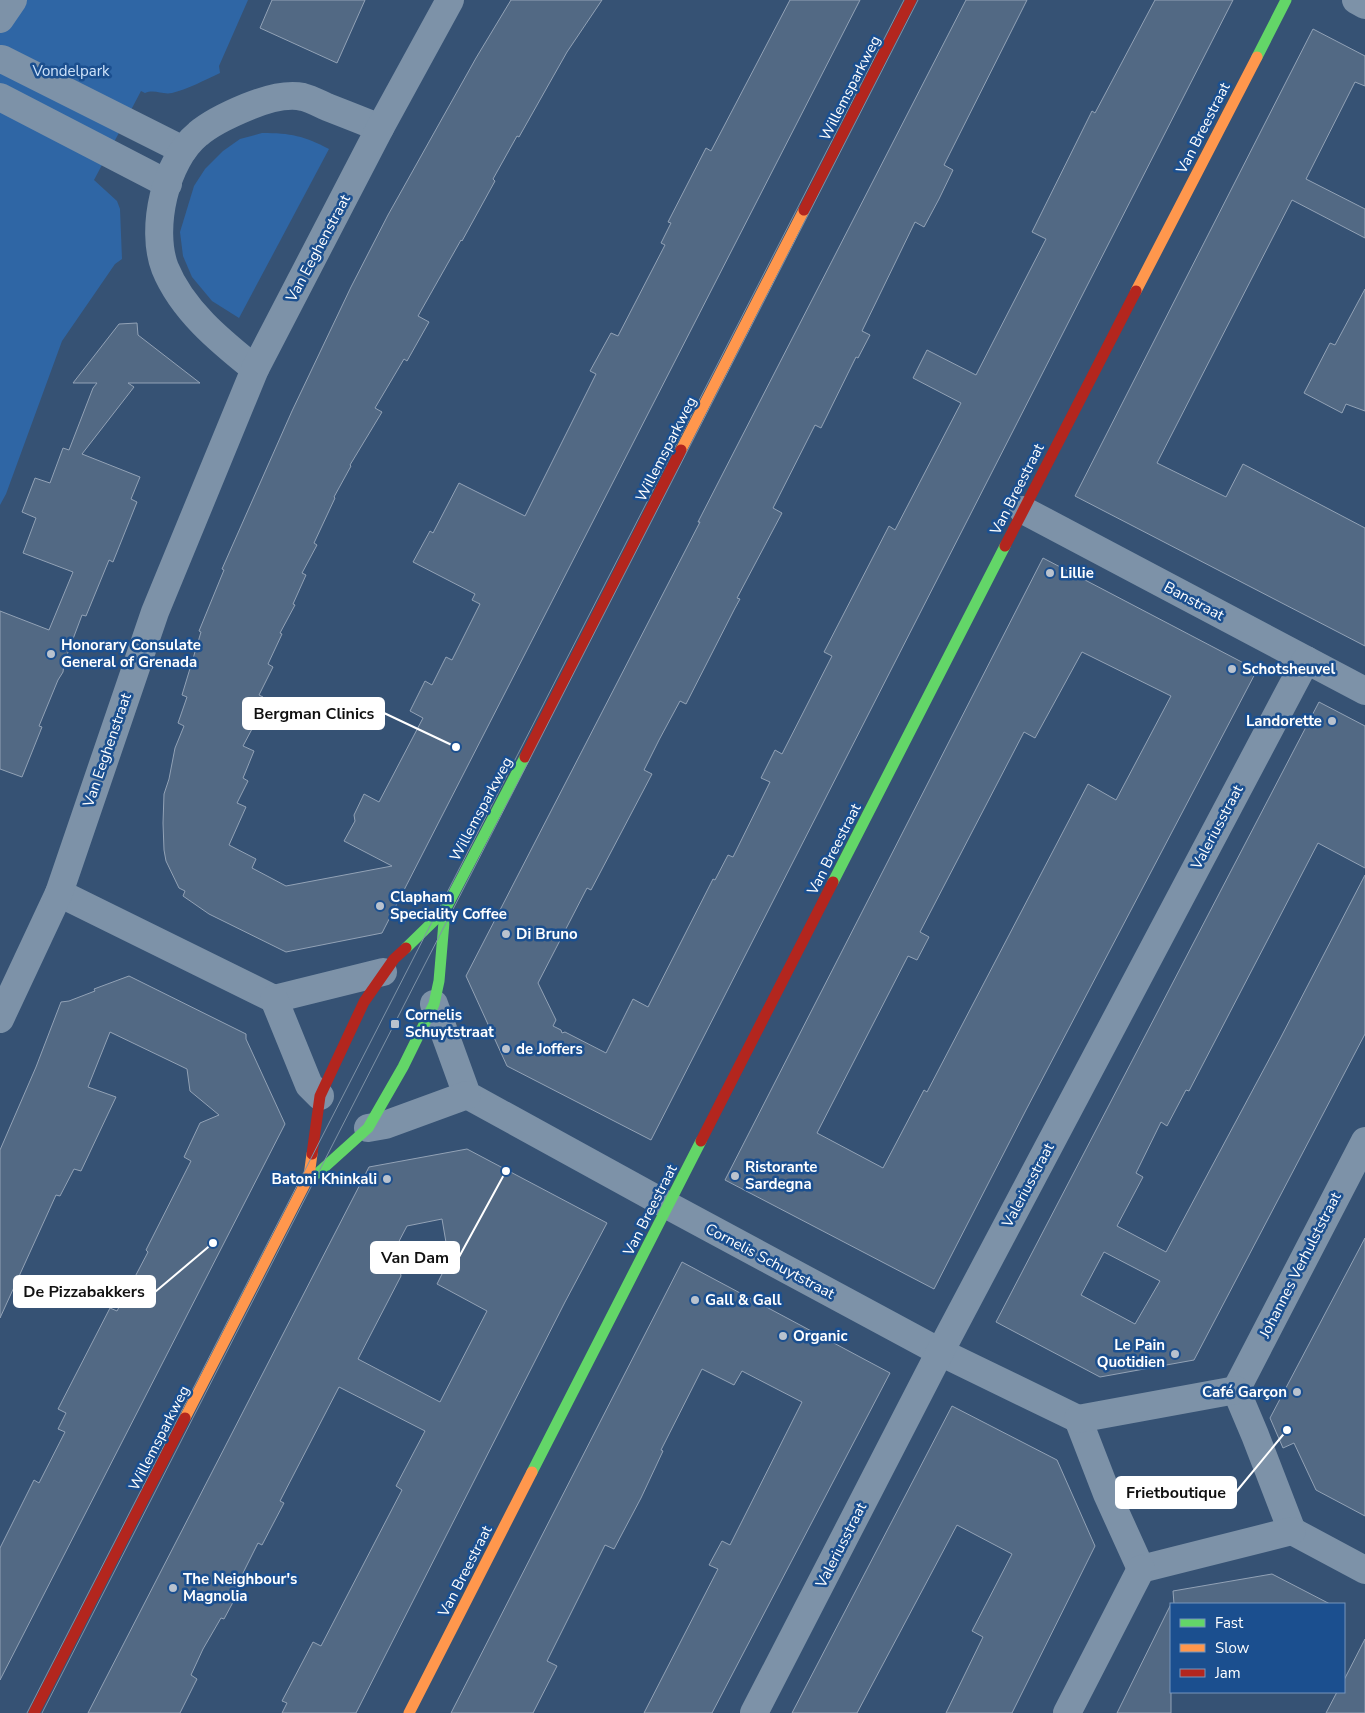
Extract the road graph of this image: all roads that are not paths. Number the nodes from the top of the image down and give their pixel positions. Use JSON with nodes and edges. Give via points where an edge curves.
{"nodes":[{"id":1,"x":13,"y":0,"type":"edge"},
{"id":2,"x":450,"y":0,"type":"edge"},
{"id":3,"x":911,"y":0,"type":"edge"},
{"id":4,"x":1286,"y":0,"type":"edge"},
{"id":5,"x":1356,"y":0,"type":"edge"},
{"id":6,"x":1365,"y":5,"type":"edge"},
{"id":7,"x":0,"y":19,"type":"edge"},
{"id":8,"x":0,"y":60,"type":"edge"},
{"id":9,"x":0,"y":97,"type":"edge"},
{"id":10,"x":380,"y":128,"type":"junction"},
{"id":11,"x":183,"y":150,"type":"junction"},
{"id":12,"x":168,"y":184,"type":"junction"},
{"id":13,"x":255,"y":369,"type":"junction"},
{"id":14,"x":1023,"y":510,"type":"junction"},
{"id":15,"x":1306,"y":660,"type":"junction"},
{"id":16,"x":1365,"y":691,"type":"edge"},
{"id":17,"x":59,"y":892,"type":"junction"},
{"id":18,"x":445,"y":910,"type":"junction"},
{"id":19,"x":414,"y":958,"type":"dead end"},
{"id":20,"x":388,"y":966,"type":"junction"},
{"id":21,"x":429,"y":967,"type":"dead end"},
{"id":22,"x":437,"y":993,"type":"junction"},
{"id":23,"x":274,"y":999,"type":"junction"},
{"id":24,"x":0,"y":1019,"type":"edge"},
{"id":25,"x":467,"y":1095,"type":"junction"},
{"id":26,"x":318,"y":1107,"type":"junction"},
{"id":27,"x":327,"y":1128,"type":"dead end"},
{"id":28,"x":358,"y":1133,"type":"junction"},
{"id":29,"x":1365,"y":1141,"type":"edge"},
{"id":30,"x":309,"y":1176,"type":"junction"},
{"id":31,"x":669,"y":1206,"type":"junction"},
{"id":32,"x":940,"y":1352,"type":"junction"},
{"id":33,"x":1236,"y":1390,"type":"junction"},
{"id":34,"x":1078,"y":1418,"type":"junction"},
{"id":35,"x":1292,"y":1531,"type":"junction"},
{"id":36,"x":1141,"y":1568,"type":"junction"},
{"id":37,"x":1365,"y":1570,"type":"edge"},
{"id":38,"x":34,"y":1713,"type":"edge"},
{"id":39,"x":409,"y":1713,"type":"edge"},
{"id":40,"x":754,"y":1713,"type":"edge"},
{"id":41,"x":1067,"y":1713,"type":"edge"}],
"edges":[{"from":1,"to":7,"type":"street"},
{"from":2,"to":10,"type":"street","name":"Van Eeghenstraat"},
{"from":3,"to":18,"type":"street","name":"Willemsparkweg"},
{"from":4,"to":14,"type":"street","name":"Van Breestraat"},
{"from":5,"to":6,"type":"street"},
{"from":8,"to":11,"type":"street"},
{"from":9,"to":12,"type":"street"},
{"from":10,"to":11,"type":"street","via":[[302,97],[280,97],[228,115],[197,135]]},
{"from":10,"to":13,"type":"street","name":"Van Eeghenstraat"},
{"from":11,"to":12,"type":"street"},
{"from":12,"to":13,"type":"street","via":[[160,214],[159,244],[165,267],[190,309],[223,343]]},
{"from":13,"to":17,"type":"street","name":"Van Eeghenstraat","via":[[155,612]]},
{"from":14,"to":15,"type":"street","name":"Banstraat"},
{"from":14,"to":31,"type":"street","name":"Van Breestraat"},
{"from":15,"to":16,"type":"street","name":"Banstraat"},
{"from":15,"to":32,"type":"street","name":"Valeriusstraat"},
{"from":17,"to":23,"type":"street"},
{"from":17,"to":24,"type":"street","name":"Van Eeghenstraat"},
{"from":18,"to":20,"type":"street","name":"Willemsparkweg"},
{"from":18,"to":22,"type":"street","name":"Willemsparkweg"},
{"from":19,"to":20,"type":"street"},
{"from":20,"to":23,"type":"street"},
{"from":20,"to":26,"type":"street","name":"Willemsparkweg","via":[[364,1002]]},
{"from":21,"to":22,"type":"street"},
{"from":22,"to":25,"type":"street"},
{"from":22,"to":28,"type":"street","name":"Willemsparkweg","via":[[403,1067]]},
{"from":23,"to":26,"type":"street"},
{"from":25,"to":28,"type":"street"},
{"from":25,"to":31,"type":"street","name":"Cornelis Schuytstraat"},
{"from":26,"to":27,"type":"street"},
{"from":26,"to":30,"type":"street","name":"Willemsparkweg"},
{"from":28,"to":30,"type":"street","name":"Willemsparkweg","via":[[318,1173]]},
{"from":29,"to":33,"type":"street","name":"Johannes Verhulststraat"},
{"from":30,"to":38,"type":"street","name":"Willemsparkweg"},
{"from":31,"to":32,"type":"street","name":"Cornelis Schuytstraat"},
{"from":31,"to":39,"type":"street","name":"Van Breestraat"},
{"from":32,"to":34,"type":"street","name":"Cornelis Schuytstraat"},
{"from":32,"to":40,"type":"street","name":"Valeriusstraat"},
{"from":33,"to":34,"type":"street"},
{"from":33,"to":35,"type":"street"},
{"from":34,"to":36,"type":"street","via":[[1107,1494]]},
{"from":35,"to":36,"type":"street"},
{"from":35,"to":37,"type":"street"},
{"from":36,"to":41,"type":"street"}]}
